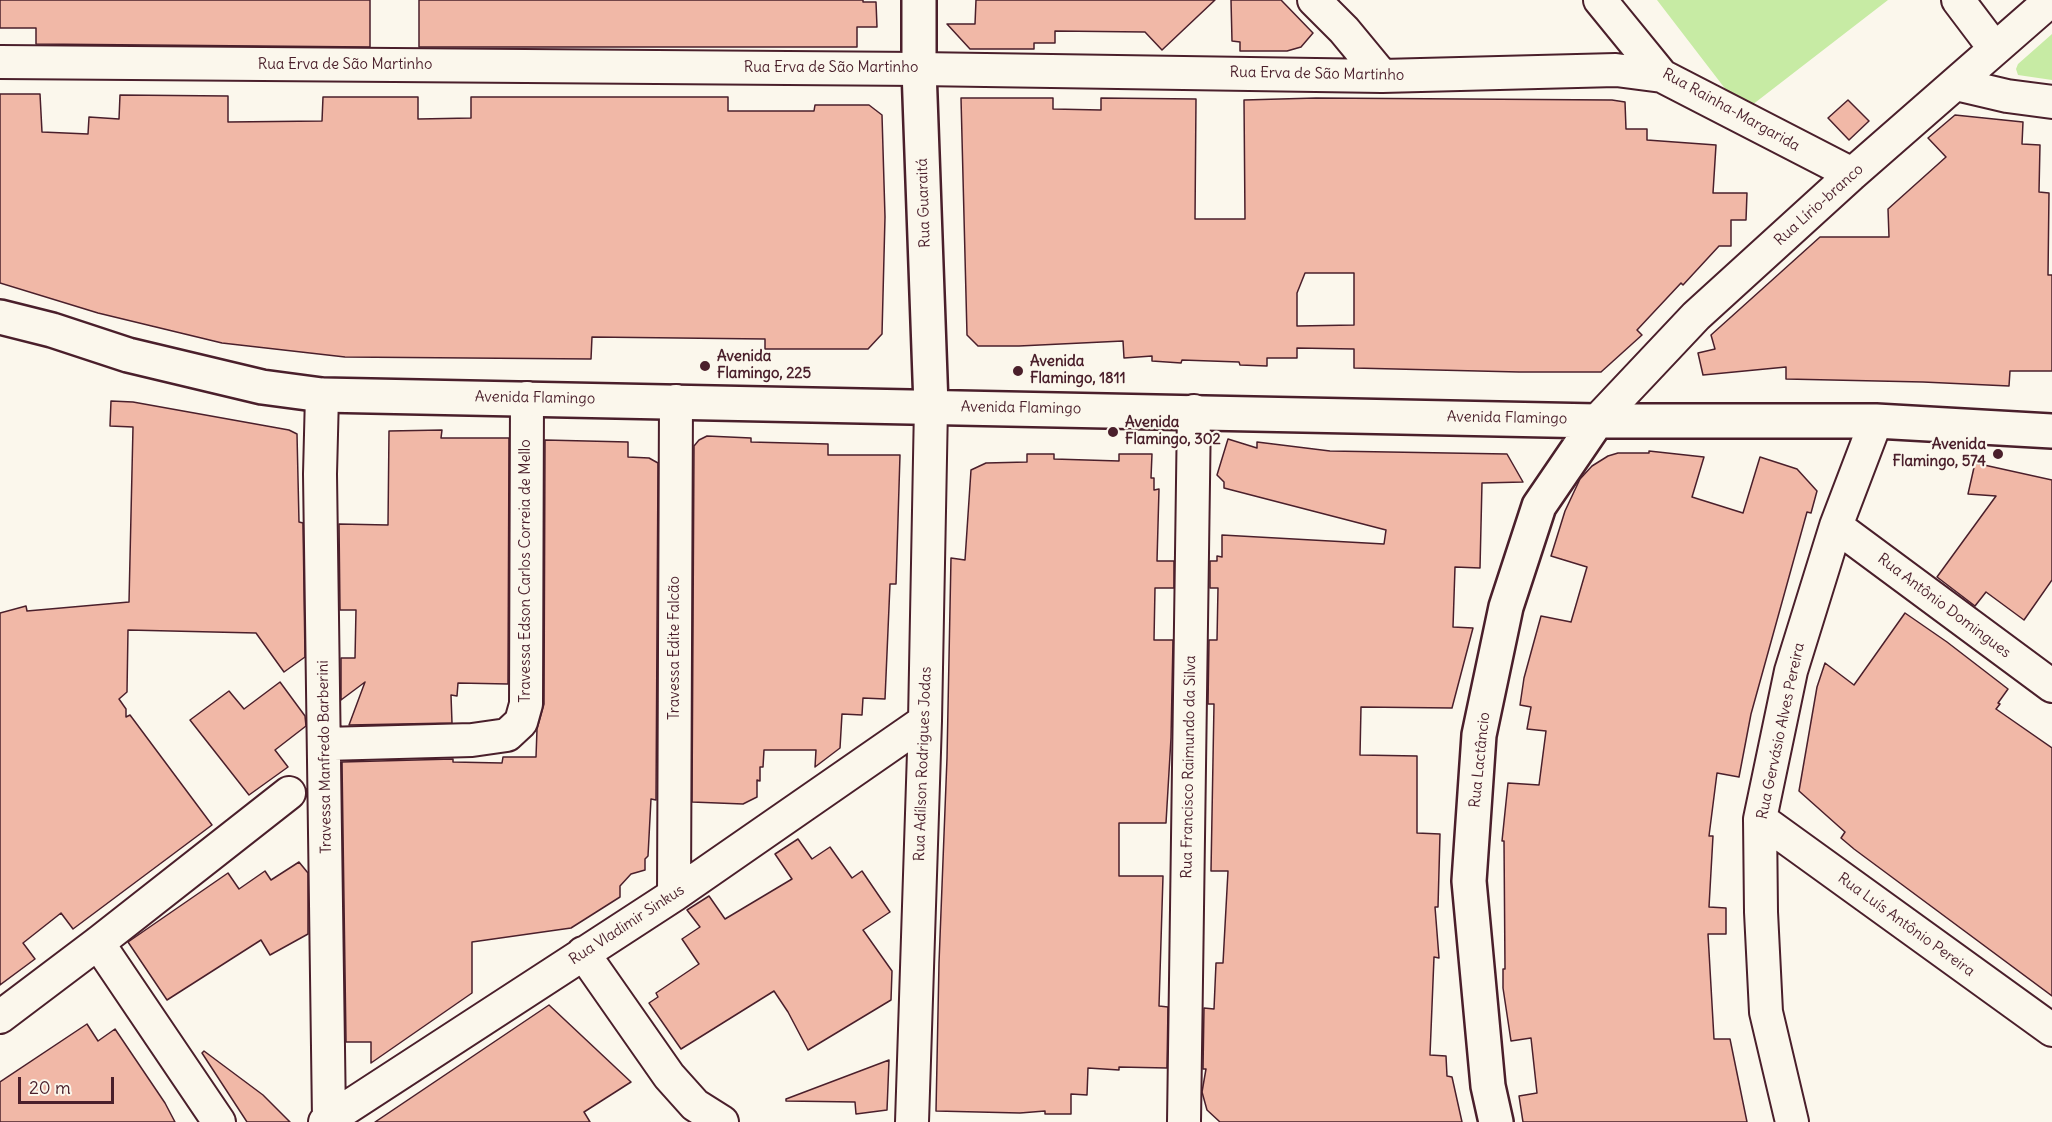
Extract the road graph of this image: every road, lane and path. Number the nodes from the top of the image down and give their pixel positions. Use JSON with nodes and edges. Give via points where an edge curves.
{"nodes":[{"id":1,"x":919,"y":0,"type":"edge"},
{"id":2,"x":1314,"y":0,"type":"edge"},
{"id":3,"x":1600,"y":0,"type":"edge"},
{"id":4,"x":1958,"y":0,"type":"edge"},
{"id":5,"x":2051,"y":0,"type":"edge"},
{"id":6,"x":1995,"y":49,"type":"junction"},
{"id":7,"x":0,"y":62,"type":"edge"},
{"id":8,"x":919,"y":69,"type":"junction"},
{"id":9,"x":1382,"y":76,"type":"junction"},
{"id":10,"x":1662,"y":76,"type":"junction"},
{"id":11,"x":1956,"y":84,"type":"junction"},
{"id":12,"x":2052,"y":102,"type":"edge"},
{"id":13,"x":1852,"y":174,"type":"junction"},
{"id":14,"x":0,"y":317,"type":"edge"},
{"id":15,"x":322,"y":395,"type":"junction"},
{"id":16,"x":526,"y":398,"type":"junction"},
{"id":17,"x":676,"y":401,"type":"junction"},
{"id":18,"x":932,"y":406,"type":"junction"},
{"id":19,"x":1194,"y":411,"type":"junction"},
{"id":20,"x":1597,"y":420,"type":"junction"},
{"id":21,"x":1876,"y":421,"type":"junction"},
{"id":22,"x":2052,"y":431,"type":"edge"},
{"id":23,"x":1836,"y":526,"type":"junction"},
{"id":24,"x":2052,"y":686,"type":"edge"},
{"id":25,"x":925,"y":721,"type":"junction"},
{"id":26,"x":325,"y":744,"type":"junction"},
{"id":27,"x":289,"y":794,"type":"dead end"},
{"id":28,"x":1760,"y":819,"type":"junction"},
{"id":29,"x":674,"y":895,"type":"junction"},
{"id":30,"x":98,"y":943,"type":"junction"},
{"id":31,"x":583,"y":953,"type":"junction"},
{"id":32,"x":0,"y":1017,"type":"edge"},
{"id":33,"x":2052,"y":1030,"type":"edge"},
{"id":34,"x":327,"y":1121,"type":"edge"},
{"id":35,"x":219,"y":1122,"type":"edge"},
{"id":36,"x":722,"y":1122,"type":"edge"},
{"id":37,"x":912,"y":1122,"type":"edge"},
{"id":38,"x":1184,"y":1122,"type":"edge"},
{"id":39,"x":1496,"y":1122,"type":"edge"},
{"id":40,"x":1792,"y":1122,"type":"edge"}],
"edges":[{"from":1,"to":8,"type":"street","name":"Rua Guaraitá"},
{"from":2,"to":9,"type":"street"},
{"from":3,"to":10,"type":"street","name":"Rua Rainha-Margarida"},
{"from":4,"to":6,"type":"street"},
{"from":5,"to":6,"type":"street","name":"Rua Lírio-branco"},
{"from":6,"to":11,"type":"street","name":"Rua Lírio-branco"},
{"from":7,"to":8,"type":"street","name":"Rua Erva de São Martinho"},
{"from":8,"to":9,"type":"street","name":"Rua Erva de São Martinho"},
{"from":8,"to":18,"type":"street","name":"Rua Guaraitá"},
{"from":9,"to":10,"type":"street","name":"Rua Erva de São Martinho","via":[[1616,70]]},
{"from":10,"to":13,"type":"street","name":"Rua Rainha-Margarida"},
{"from":11,"to":12,"type":"street"},
{"from":11,"to":13,"type":"street","name":"Rua Lírio-branco"},
{"from":13,"to":20,"type":"street","name":"Rua Lírio-branco","via":[[1696,316]]},
{"from":14,"to":15,"type":"street","name":"Avenida Flamingo","via":[[128,355],[262,387]]},
{"from":15,"to":16,"type":"street","name":"Avenida Flamingo"},
{"from":15,"to":26,"type":"street","name":"Travessa Manfredo Barberini"},
{"from":16,"to":17,"type":"street","name":"Avenida Flamingo"},
{"from":16,"to":26,"type":"street","name":"Travessa Edson Carlos Correia de Mello","via":[[526,704],[521,722],[507,735],[471,740]]},
{"from":17,"to":18,"type":"street","name":"Avenida Flamingo"},
{"from":17,"to":29,"type":"street","name":"Travessa Edite Falcão"},
{"from":18,"to":19,"type":"street","name":"Avenida Flamingo"},
{"from":18,"to":25,"type":"street","name":"Rua Adílson Rodrigues Jodas"},
{"from":19,"to":20,"type":"street","name":"Avenida Flamingo"},
{"from":19,"to":38,"type":"street","name":"Rua Francisco Raimundo da Silva"},
{"from":20,"to":21,"type":"street","name":"Avenida Flamingo"},
{"from":20,"to":39,"type":"street","name":"Rua Lactâncio","via":[[1539,506],[1506,607],[1479,735],[1469,881],[1488,1086]]},
{"from":21,"to":22,"type":"street","name":"Avenida Flamingo"},
{"from":21,"to":23,"type":"street","name":"Rua Gervásio Alves Pereira"},
{"from":23,"to":24,"type":"street","name":"Rua Antônio Domingues"},
{"from":23,"to":28,"type":"street","name":"Rua Gervásio Alves Pereira","via":[[1791,671]]},
{"from":25,"to":29,"type":"street","name":"Rua Vladimir Sinkus"},
{"from":25,"to":37,"type":"street","name":"Rua Adílson Rodrigues Jodas"},
{"from":26,"to":34,"type":"street","name":"Travessa Manfredo Barberini"},
{"from":27,"to":30,"type":"street"},
{"from":28,"to":33,"type":"street","name":"Rua Luís Antônio Pereira"},
{"from":28,"to":40,"type":"street","name":"Rua Gervásio Alves Pereira","via":[[1766,1012]]},
{"from":29,"to":31,"type":"street","name":"Rua Vladimir Sinkus"},
{"from":30,"to":32,"type":"street"},
{"from":30,"to":35,"type":"street"},
{"from":31,"to":34,"type":"street","name":"Rua Vladimir Sinkus"},
{"from":31,"to":36,"type":"street","via":[[669,1076],[695,1105]]}]}
